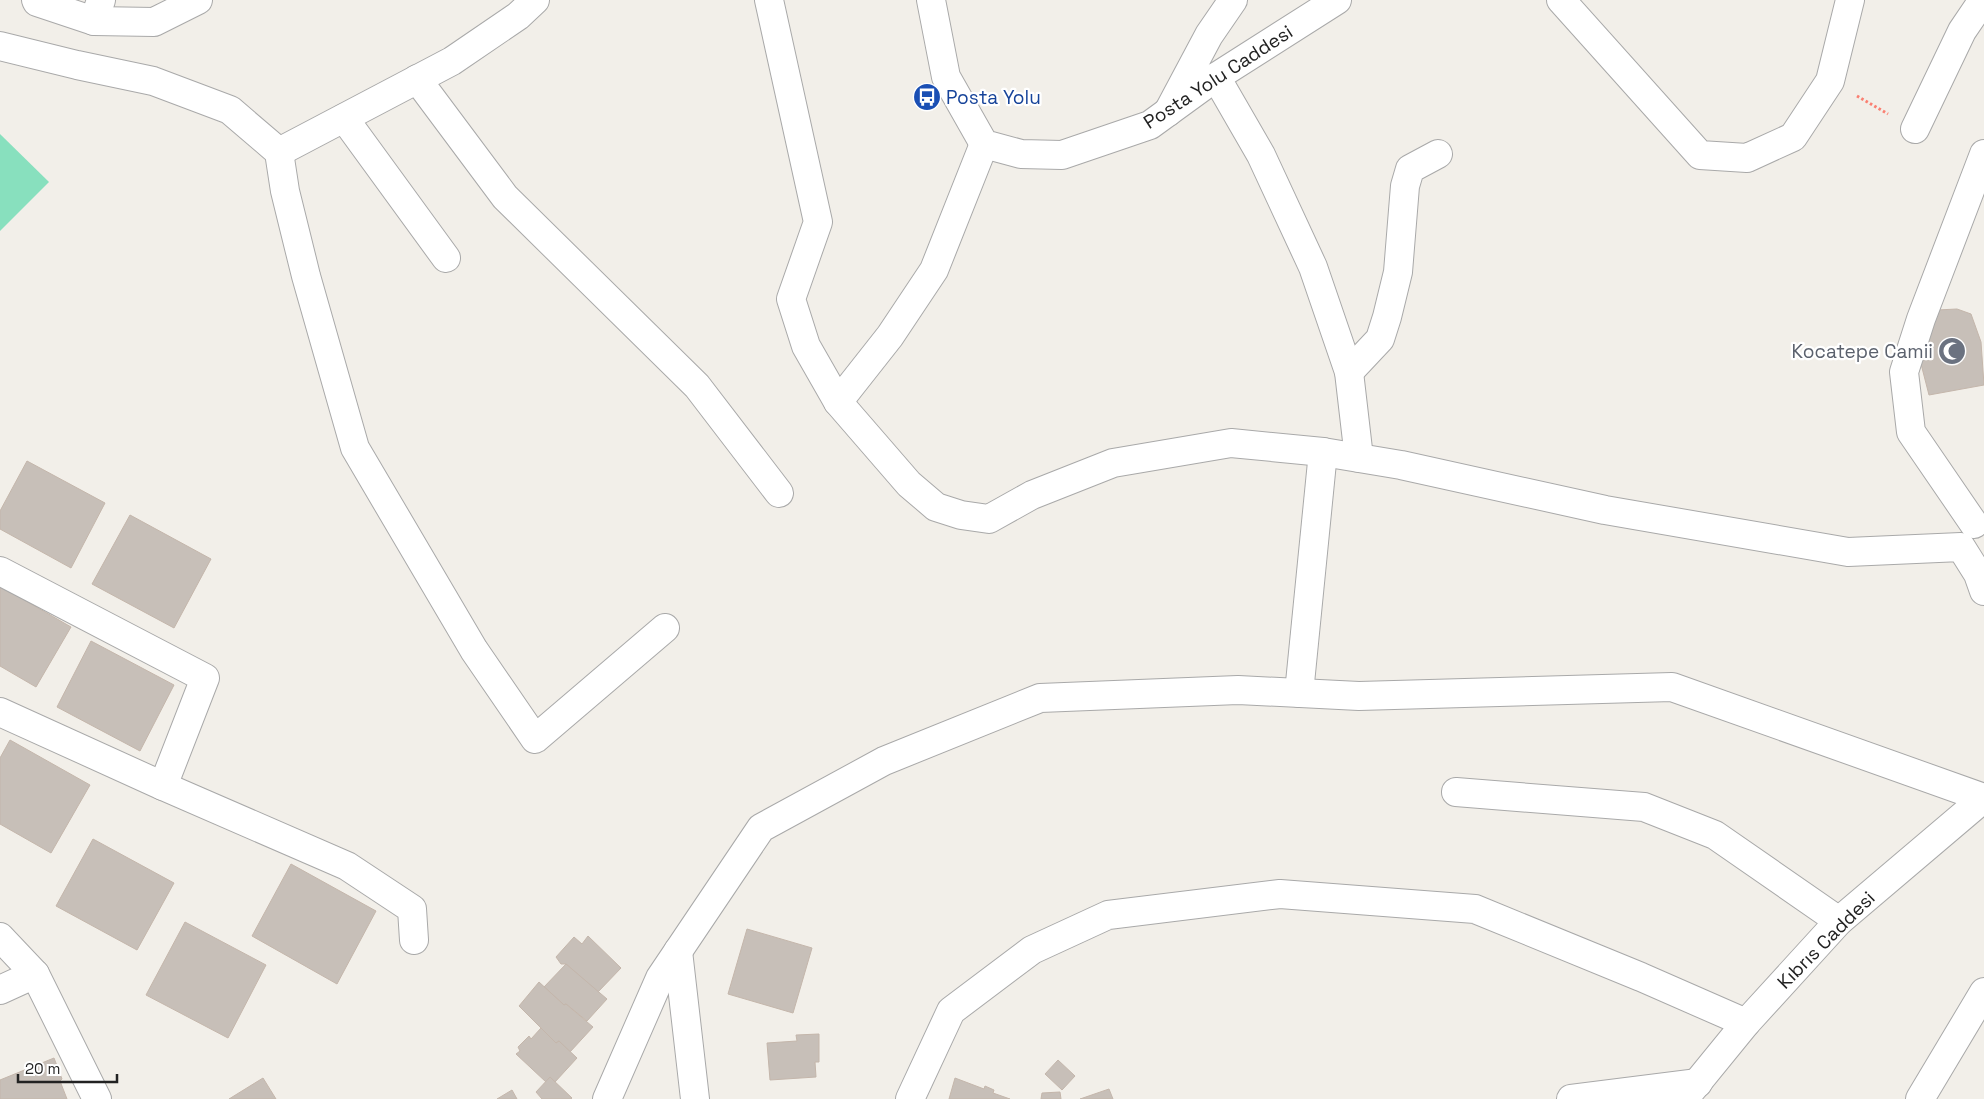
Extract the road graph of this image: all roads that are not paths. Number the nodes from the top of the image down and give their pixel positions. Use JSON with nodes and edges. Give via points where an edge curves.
{"nodes":[{"id":1,"x":36,"y":0,"type":"edge"},
{"id":2,"x":198,"y":0,"type":"edge"},
{"id":3,"x":535,"y":0,"type":"edge"},
{"id":4,"x":770,"y":0,"type":"edge"},
{"id":5,"x":931,"y":0,"type":"edge"},
{"id":6,"x":1233,"y":0,"type":"edge"},
{"id":7,"x":1337,"y":0,"type":"edge"},
{"id":8,"x":1561,"y":0,"type":"edge"},
{"id":9,"x":1850,"y":0,"type":"edge"},
{"id":10,"x":1983,"y":0,"type":"edge"},
{"id":11,"x":98,"y":10,"type":"edge"},
{"id":12,"x":1973,"y":26,"type":"edge"},
{"id":13,"x":0,"y":46,"type":"edge"},
{"id":14,"x":1216,"y":77,"type":"junction"},
{"id":15,"x":417,"y":79,"type":"junction"},
{"id":16,"x":1168,"y":112,"type":"junction"},
{"id":17,"x":344,"y":118,"type":"junction"},
{"id":18,"x":1915,"y":129,"type":"road end"},
{"id":19,"x":984,"y":144,"type":"junction"},
{"id":20,"x":279,"y":152,"type":"junction"},
{"id":21,"x":1438,"y":154,"type":"dead end"},
{"id":22,"x":1984,"y":154,"type":"edge"},
{"id":23,"x":446,"y":258,"type":"dead end"},
{"id":24,"x":1349,"y":372,"type":"junction"},
{"id":25,"x":838,"y":402,"type":"junction"},
{"id":26,"x":1323,"y":452,"type":"junction"},
{"id":27,"x":1359,"y":458,"type":"junction"},
{"id":28,"x":779,"y":493,"type":"dead end"},
{"id":29,"x":1973,"y":526,"type":"edge"},
{"id":30,"x":0,"y":571,"type":"edge"},
{"id":31,"x":1981,"y":582,"type":"edge"},
{"id":32,"x":665,"y":628,"type":"dead end"},
{"id":33,"x":1298,"y":693,"type":"junction"},
{"id":34,"x":0,"y":712,"type":"edge"},
{"id":35,"x":163,"y":786,"type":"junction"},
{"id":36,"x":1456,"y":792,"type":"dead end"},
{"id":37,"x":1984,"y":798,"type":"edge"},
{"id":38,"x":1839,"y":921,"type":"junction"},
{"id":39,"x":0,"y":937,"type":"edge"},
{"id":40,"x":414,"y":940,"type":"dead end"},
{"id":41,"x":678,"y":951,"type":"junction"},
{"id":42,"x":35,"y":974,"type":"junction"},
{"id":43,"x":0,"y":990,"type":"edge"},
{"id":44,"x":1984,"y":992,"type":"edge"},
{"id":45,"x":1746,"y":1023,"type":"junction"},
{"id":46,"x":1691,"y":1091,"type":"edge"},
{"id":47,"x":96,"y":1099,"type":"edge"},
{"id":48,"x":607,"y":1099,"type":"edge"},
{"id":49,"x":694,"y":1099,"type":"edge"},
{"id":50,"x":910,"y":1099,"type":"edge"},
{"id":51,"x":1571,"y":1099,"type":"edge"},
{"id":52,"x":1920,"y":1099,"type":"edge"}],
"edges":[{"from":1,"to":11,"type":"street"},
{"from":2,"to":11,"type":"street","via":[[154,22]]},
{"from":3,"to":15,"type":"street","via":[[518,16],[452,61]]},
{"from":4,"to":25,"type":"street","via":[[818,222],[791,299],[806,346]]},
{"from":5,"to":19,"type":"street","via":[[946,76]]},
{"from":6,"to":16,"type":"street","via":[[1209,35]]},
{"from":7,"to":14,"type":"street","name":"Posta Yolu Caddesi"},
{"from":8,"to":9,"type":"street","via":[[1700,155],[1747,158],[1793,137],[1830,81]]},
{"from":10,"to":12,"type":"street"},
{"from":12,"to":18,"type":"street"},
{"from":13,"to":20,"type":"street","via":[[153,81],[230,110]]},
{"from":14,"to":16,"type":"street","name":"Posta Yolu Caddesi"},
{"from":14,"to":24,"type":"street","via":[[1261,155],[1313,267]]},
{"from":15,"to":17,"type":"street"},
{"from":15,"to":28,"type":"street","via":[[505,197],[698,386]]},
{"from":16,"to":19,"type":"street","name":"Posta Yolu Caddesi","via":[[1150,125],[1062,155],[1021,154]]},
{"from":17,"to":20,"type":"street"},
{"from":17,"to":23,"type":"street"},
{"from":19,"to":25,"type":"street","via":[[934,270],[890,336]]},
{"from":20,"to":32,"type":"street","via":[[306,276],[355,448],[474,650],[534,739]]},
{"from":21,"to":24,"type":"street","via":[[1410,169],[1405,186],[1398,272],[1387,317],[1380,338]]},
{"from":22,"to":29,"type":"street","via":[[1904,372],[1911,432]]},
{"from":24,"to":27,"type":"street"},
{"from":25,"to":26,"type":"street","via":[[908,484],[936,507],[989,519],[1032,495],[1113,463],[1231,443]]},
{"from":26,"to":27,"type":"street"},
{"from":26,"to":33,"type":"street"},
{"from":27,"to":29,"type":"street","via":[[1605,510],[1848,552]]},
{"from":29,"to":31,"type":"street"},
{"from":30,"to":35,"type":"street","via":[[205,678]]},
{"from":33,"to":37,"type":"street","via":[[1359,696],[1672,686]]},
{"from":33,"to":41,"type":"street","via":[[1238,690],[1040,698],[884,761],[760,828]]},
{"from":34,"to":35,"type":"street"},
{"from":35,"to":40,"type":"street","via":[[348,866],[412,909]]},
{"from":36,"to":38,"type":"street","via":[[1644,807],[1715,835]]},
{"from":37,"to":38,"type":"street","name":"Kıbrıs Caddesi"},
{"from":38,"to":45,"type":"street","name":"Kıbrıs Caddesi"},
{"from":39,"to":42,"type":"street"},
{"from":41,"to":48,"type":"street","via":[[660,978]]},
{"from":41,"to":49,"type":"street"},
{"from":42,"to":43,"type":"street"},
{"from":42,"to":47,"type":"street"},
{"from":44,"to":52,"type":"street"},
{"from":45,"to":46,"type":"street","name":"Kıbrıs Caddesi"},
{"from":45,"to":50,"type":"street","via":[[1475,909],[1280,894],[1108,915],[1032,950],[951,1011]]},
{"from":46,"to":51,"type":"street"}]}
